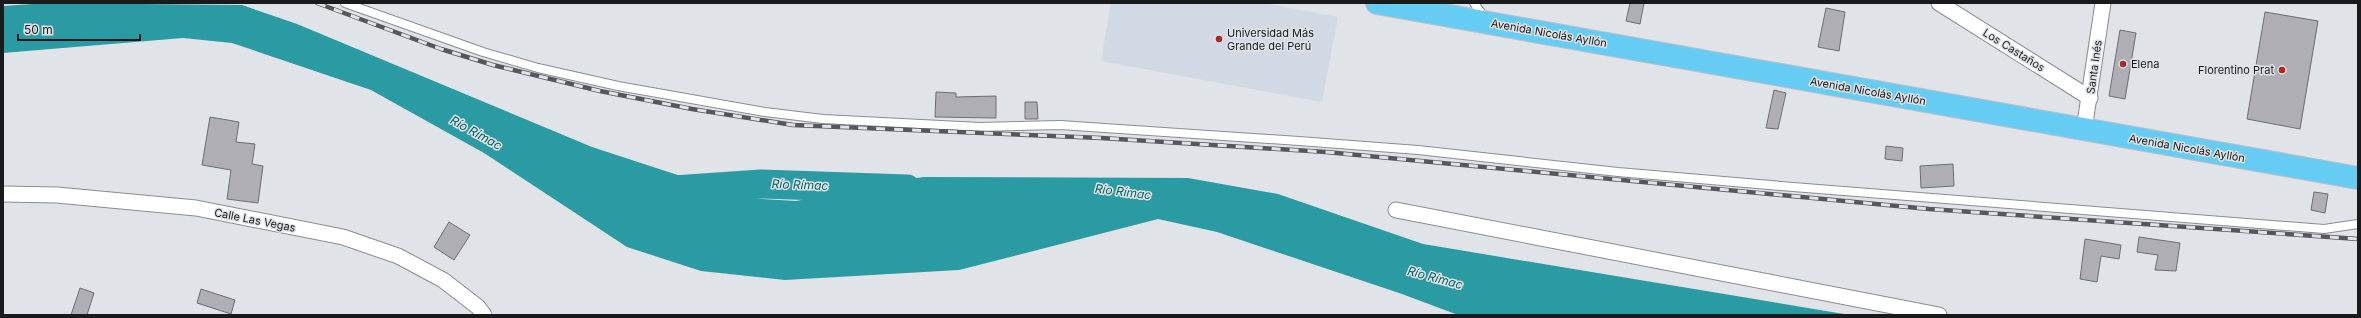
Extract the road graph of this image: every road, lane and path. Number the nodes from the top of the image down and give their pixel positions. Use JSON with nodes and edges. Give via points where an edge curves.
{"nodes":[{"id":1,"x":345,"y":3,"type":"edge"},
{"id":2,"x":1378,"y":3,"type":"edge"},
{"id":3,"x":1474,"y":3,"type":"edge"},
{"id":4,"x":1939,"y":3,"type":"edge"},
{"id":5,"x":2104,"y":3,"type":"edge"},
{"id":6,"x":1487,"y":22,"type":"junction"},
{"id":7,"x":2090,"y":98,"type":"junction"},
{"id":8,"x":2084,"y":130,"type":"junction"},
{"id":9,"x":2358,"y":178,"type":"edge"},
{"id":10,"x":3,"y":194,"type":"edge"},
{"id":11,"x":1396,"y":210,"type":"dead end"},
{"id":12,"x":2358,"y":224,"type":"edge"},
{"id":13,"x":484,"y":315,"type":"edge"},
{"id":14,"x":1938,"y":315,"type":"edge"}],
"edges":[{"from":1,"to":12,"type":"lane","via":[[483,52],[538,68],[618,86],[765,112],[823,119],[972,126],[1060,125],[1299,141],[1418,150],[1618,172],[2106,213],[2324,228]]},
{"from":2,"to":6,"type":"highway","name":"Avenida Nicolás Ayllón"},
{"from":3,"to":6,"type":"lane"},
{"from":4,"to":7,"type":"street","name":"Los Castaños"},
{"from":5,"to":7,"type":"street","name":"Santa Inés"},
{"from":6,"to":8,"type":"highway","name":"Avenida Nicolás Ayllón"},
{"from":7,"to":8,"type":"street","name":"Santa Inés"},
{"from":8,"to":9,"type":"highway","name":"Avenida Nicolás Ayllón"},
{"from":10,"to":13,"type":"street","name":"Calle Las Vegas","via":[[196,208],[343,237],[398,256],[443,280],[478,307]]},
{"from":11,"to":14,"type":"street"}]}
